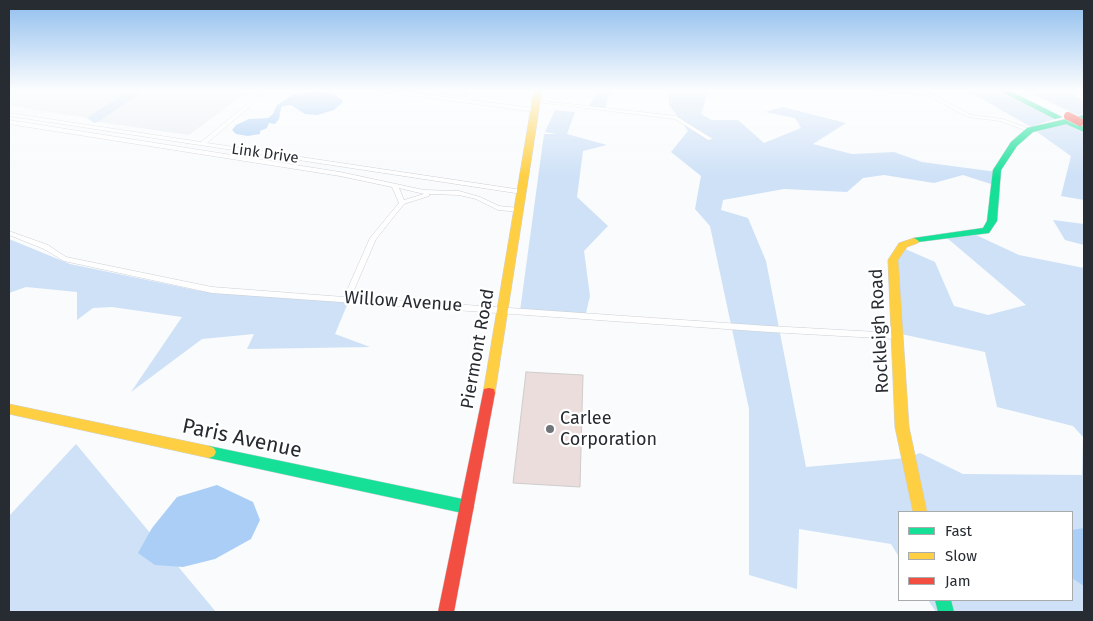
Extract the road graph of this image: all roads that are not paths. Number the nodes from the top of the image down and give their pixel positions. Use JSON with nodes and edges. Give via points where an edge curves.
{"nodes":[{"id":1,"x":35,"y":119,"type":"edge"},
{"id":2,"x":232,"y":119,"type":"edge"},
{"id":3,"x":534,"y":119,"type":"edge"},
{"id":4,"x":678,"y":119,"type":"edge"},
{"id":5,"x":993,"y":119,"type":"edge"},
{"id":6,"x":1076,"y":121,"type":"edge"},
{"id":7,"x":9,"y":122,"type":"edge"},
{"id":8,"x":1030,"y":130,"type":"junction"},
{"id":9,"x":710,"y":139,"type":"dead end"},
{"id":10,"x":202,"y":144,"type":"junction"},
{"id":11,"x":395,"y":186,"type":"junction"},
{"id":12,"x":522,"y":192,"type":"junction"},
{"id":13,"x":432,"y":193,"type":"junction"},
{"id":14,"x":402,"y":203,"type":"junction"},
{"id":15,"x":519,"y":210,"type":"junction"},
{"id":16,"x":9,"y":233,"type":"edge"},
{"id":17,"x":347,"y":298,"type":"junction"},
{"id":18,"x":504,"y":309,"type":"junction"},
{"id":19,"x":896,"y":336,"type":"junction"},
{"id":20,"x":9,"y":409,"type":"edge"},
{"id":21,"x":468,"y":507,"type":"junction"},
{"id":22,"x":920,"y":511,"type":"edge"},
{"id":23,"x":446,"y":612,"type":"edge"}],
"edges":[{"from":1,"to":10,"type":"street","name":"Link Drive"},
{"from":2,"to":10,"type":"street"},
{"from":3,"to":12,"type":"main road","name":"Piermont Road"},
{"from":4,"to":9,"type":"street"},
{"from":5,"to":8,"type":"street"},
{"from":6,"to":8,"type":"main road"},
{"from":7,"to":11,"type":"street","via":[[322,171]]},
{"from":8,"to":19,"type":"main road","name":"Rockleigh Road","via":[[1000,163],[992,221],[986,231],[911,241],[903,245],[893,260]]},
{"from":10,"to":12,"type":"street","name":"Link Drive"},
{"from":11,"to":13,"type":"street"},
{"from":11,"to":14,"type":"street"},
{"from":12,"to":15,"type":"main road","name":"Piermont Road"},
{"from":13,"to":14,"type":"street"},
{"from":13,"to":15,"type":"street","via":[[459,193],[498,208]]},
{"from":14,"to":17,"type":"street","via":[[373,238]]},
{"from":15,"to":18,"type":"main road","name":"Piermont Road"},
{"from":16,"to":17,"type":"street","name":"Willow Avenue","via":[[46,247],[64,259],[212,290]]},
{"from":17,"to":18,"type":"street","name":"Willow Avenue"},
{"from":18,"to":19,"type":"street","name":"Willow Avenue"},
{"from":18,"to":21,"type":"main road","name":"Piermont Road"},
{"from":19,"to":22,"type":"main road","name":"Rockleigh Road","via":[[902,427]]},
{"from":20,"to":21,"type":"main road","name":"Paris Avenue"},
{"from":21,"to":23,"type":"main road","name":"Piermont Road"}]}
